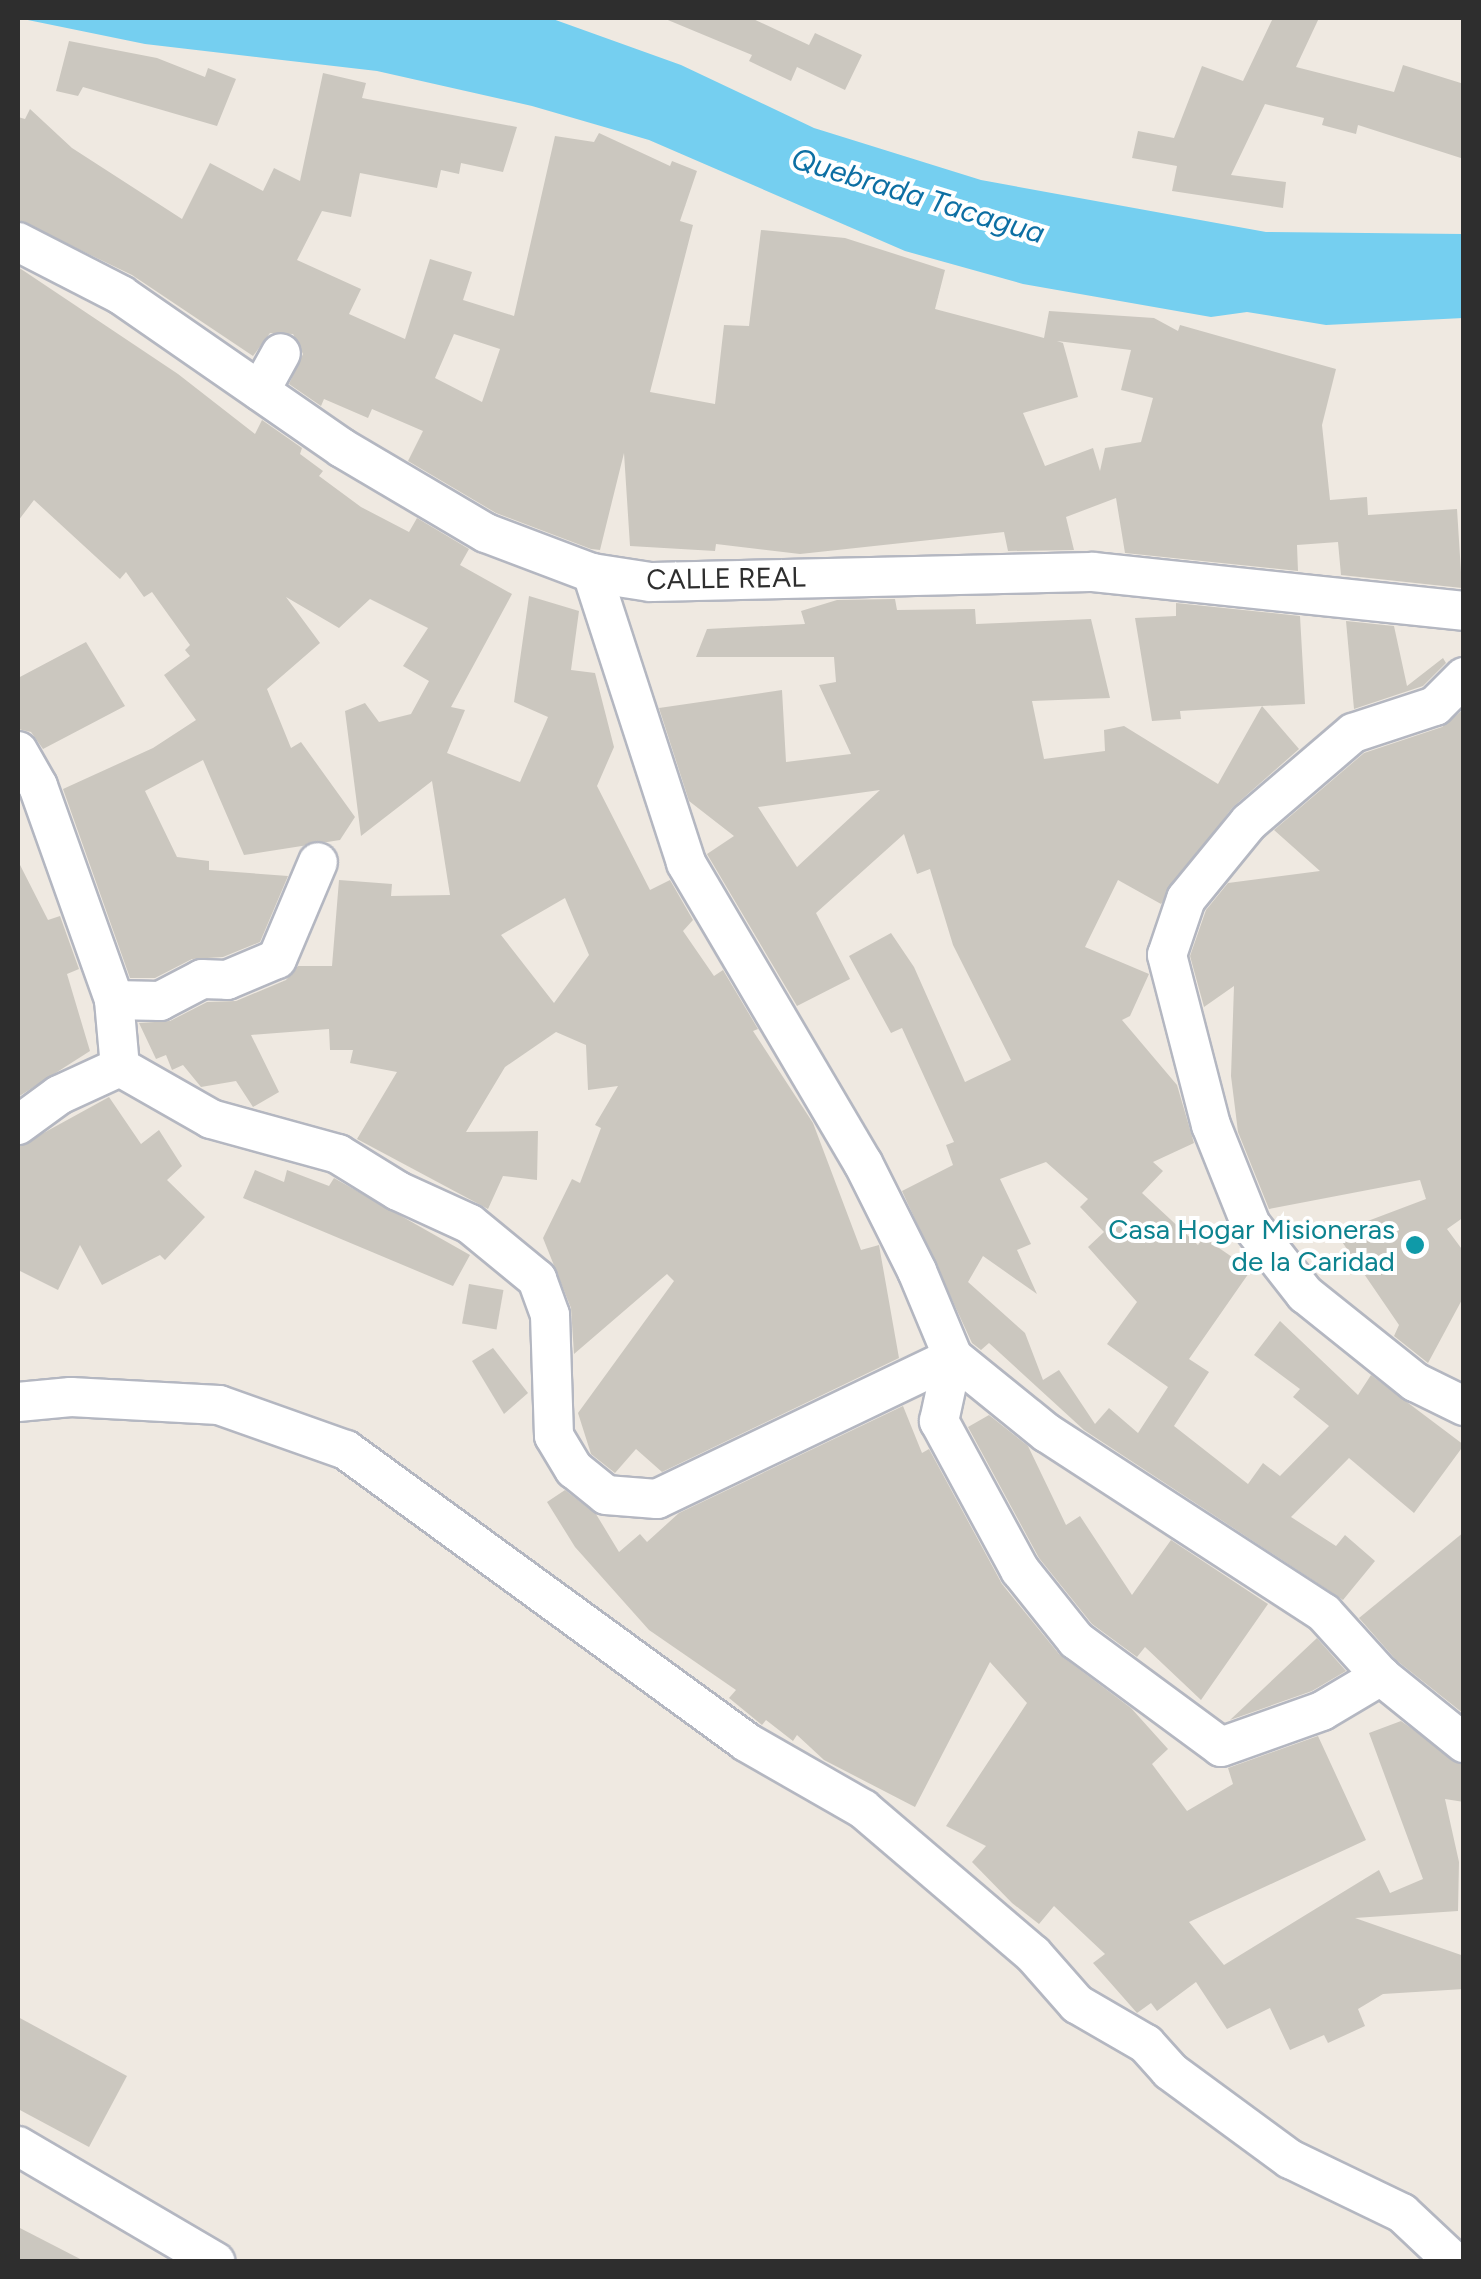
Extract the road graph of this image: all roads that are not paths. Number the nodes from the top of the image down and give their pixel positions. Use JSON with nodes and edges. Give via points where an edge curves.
{"nodes":[{"id":1,"x":18,"y":242,"type":"edge"},
{"id":2,"x":281,"y":353,"type":"dead end"},
{"id":3,"x":260,"y":391,"type":"junction"},
{"id":4,"x":592,"y":573,"type":"junction"},
{"id":5,"x":1464,"y":610,"type":"edge"},
{"id":6,"x":1464,"y":677,"type":"edge"},
{"id":7,"x":18,"y":751,"type":"edge"},
{"id":8,"x":318,"y":862,"type":"dead end"},
{"id":9,"x":114,"y":1000,"type":"junction"},
{"id":10,"x":120,"y":1066,"type":"junction"},
{"id":11,"x":18,"y":1125,"type":"edge"},
{"id":12,"x":953,"y":1357,"type":"junction"},
{"id":13,"x":18,"y":1402,"type":"edge"},
{"id":14,"x":1464,"y":1406,"type":"edge"},
{"id":15,"x":1381,"y":1676,"type":"junction"},
{"id":16,"x":1464,"y":1743,"type":"edge"},
{"id":17,"x":18,"y":2146,"type":"edge"},
{"id":18,"x":216,"y":2262,"type":"edge"},
{"id":19,"x":1454,"y":2262,"type":"edge"}],
"edges":[{"from":1,"to":3,"type":"street","name":"CALLE REAL","via":[[122,295]]},
{"from":2,"to":3,"type":"street"},
{"from":3,"to":4,"type":"street","name":"CALLE REAL","via":[[486,532]]},
{"from":4,"to":5,"type":"street","name":"CALLE REAL","via":[[650,582],[1093,572]]},
{"from":4,"to":12,"type":"street","via":[[686,864],[863,1163]]},
{"from":6,"to":14,"type":"street","via":[[1435,706],[1353,733],[1250,822],[1186,899],[1167,955],[1212,1125],[1250,1225],[1305,1294],[1415,1382]]},
{"from":7,"to":9,"type":"street","via":[[38,786]]},
{"from":8,"to":9,"type":"street","via":[[277,958],[227,980],[202,980],[160,1001]]},
{"from":9,"to":10,"type":"street"},
{"from":10,"to":11,"type":"street","via":[[59,1095]]},
{"from":10,"to":12,"type":"street","via":[[211,1120],[338,1154],[506,1249],[538,1279],[550,1315],[554,1436],[574,1469],[606,1495],[657,1499]]},
{"from":12,"to":15,"type":"street","via":[[1047,1433],[1324,1613]]},
{"from":12,"to":15,"type":"street","via":[[939,1421],[987,1518],[1076,1640],[1163,1710],[1221,1746],[1322,1711]]},
{"from":13,"to":19,"type":"street","via":[[71,1397],[219,1405],[346,1450],[746,1742],[863,1810],[1032,1954],[1077,2004],[1146,2044],[1170,2071],[1290,2159],[1402,2213]]},
{"from":15,"to":16,"type":"street"},
{"from":17,"to":18,"type":"street"}]}
